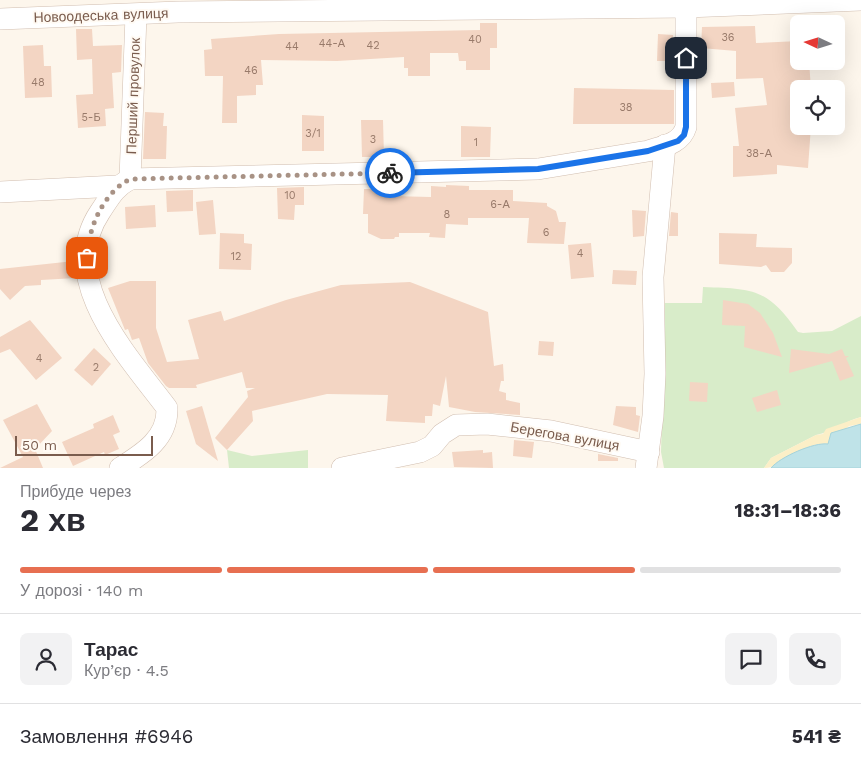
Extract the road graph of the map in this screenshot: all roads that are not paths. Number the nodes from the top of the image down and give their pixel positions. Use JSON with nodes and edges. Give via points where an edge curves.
{"nodes":[{"id":1,"x":861,"y":0,"type":"edge"},
{"id":2,"x":686,"y":7,"type":"junction"},
{"id":3,"x":136,"y":15,"type":"junction"},
{"id":4,"x":0,"y":19,"type":"edge"},
{"id":5,"x":665,"y":145,"type":"junction"},
{"id":6,"x":124,"y":183,"type":"junction"},
{"id":7,"x":0,"y":192,"type":"edge"},
{"id":8,"x":647,"y":460,"type":"edge"},
{"id":9,"x":120,"y":468,"type":"edge"},
{"id":10,"x":342,"y":468,"type":"edge"}],
"edges":[{"from":1,"to":2,"type":"street","name":"Новоодеська вулиця"},
{"from":2,"to":3,"type":"street","name":"Новоодеська вулиця"},
{"from":2,"to":5,"type":"street","via":[[686,127],[678,141]]},
{"from":3,"to":4,"type":"street","name":"Новоодеська вулиця"},
{"from":3,"to":6,"type":"street","name":"Перший провулок"},
{"from":5,"to":6,"type":"street","via":[[648,151],[538,169]]},
{"from":5,"to":8,"type":"street","via":[[653,277],[655,374]]},
{"from":6,"to":7,"type":"street"},
{"from":6,"to":9,"type":"street","via":[[96,217],[88,239],[89,288],[102,319],[167,408],[165,430],[141,455]]},
{"from":8,"to":10,"type":"street","name":"Берегова вулиця","via":[[551,431],[487,424],[456,426],[420,452]]}]}
